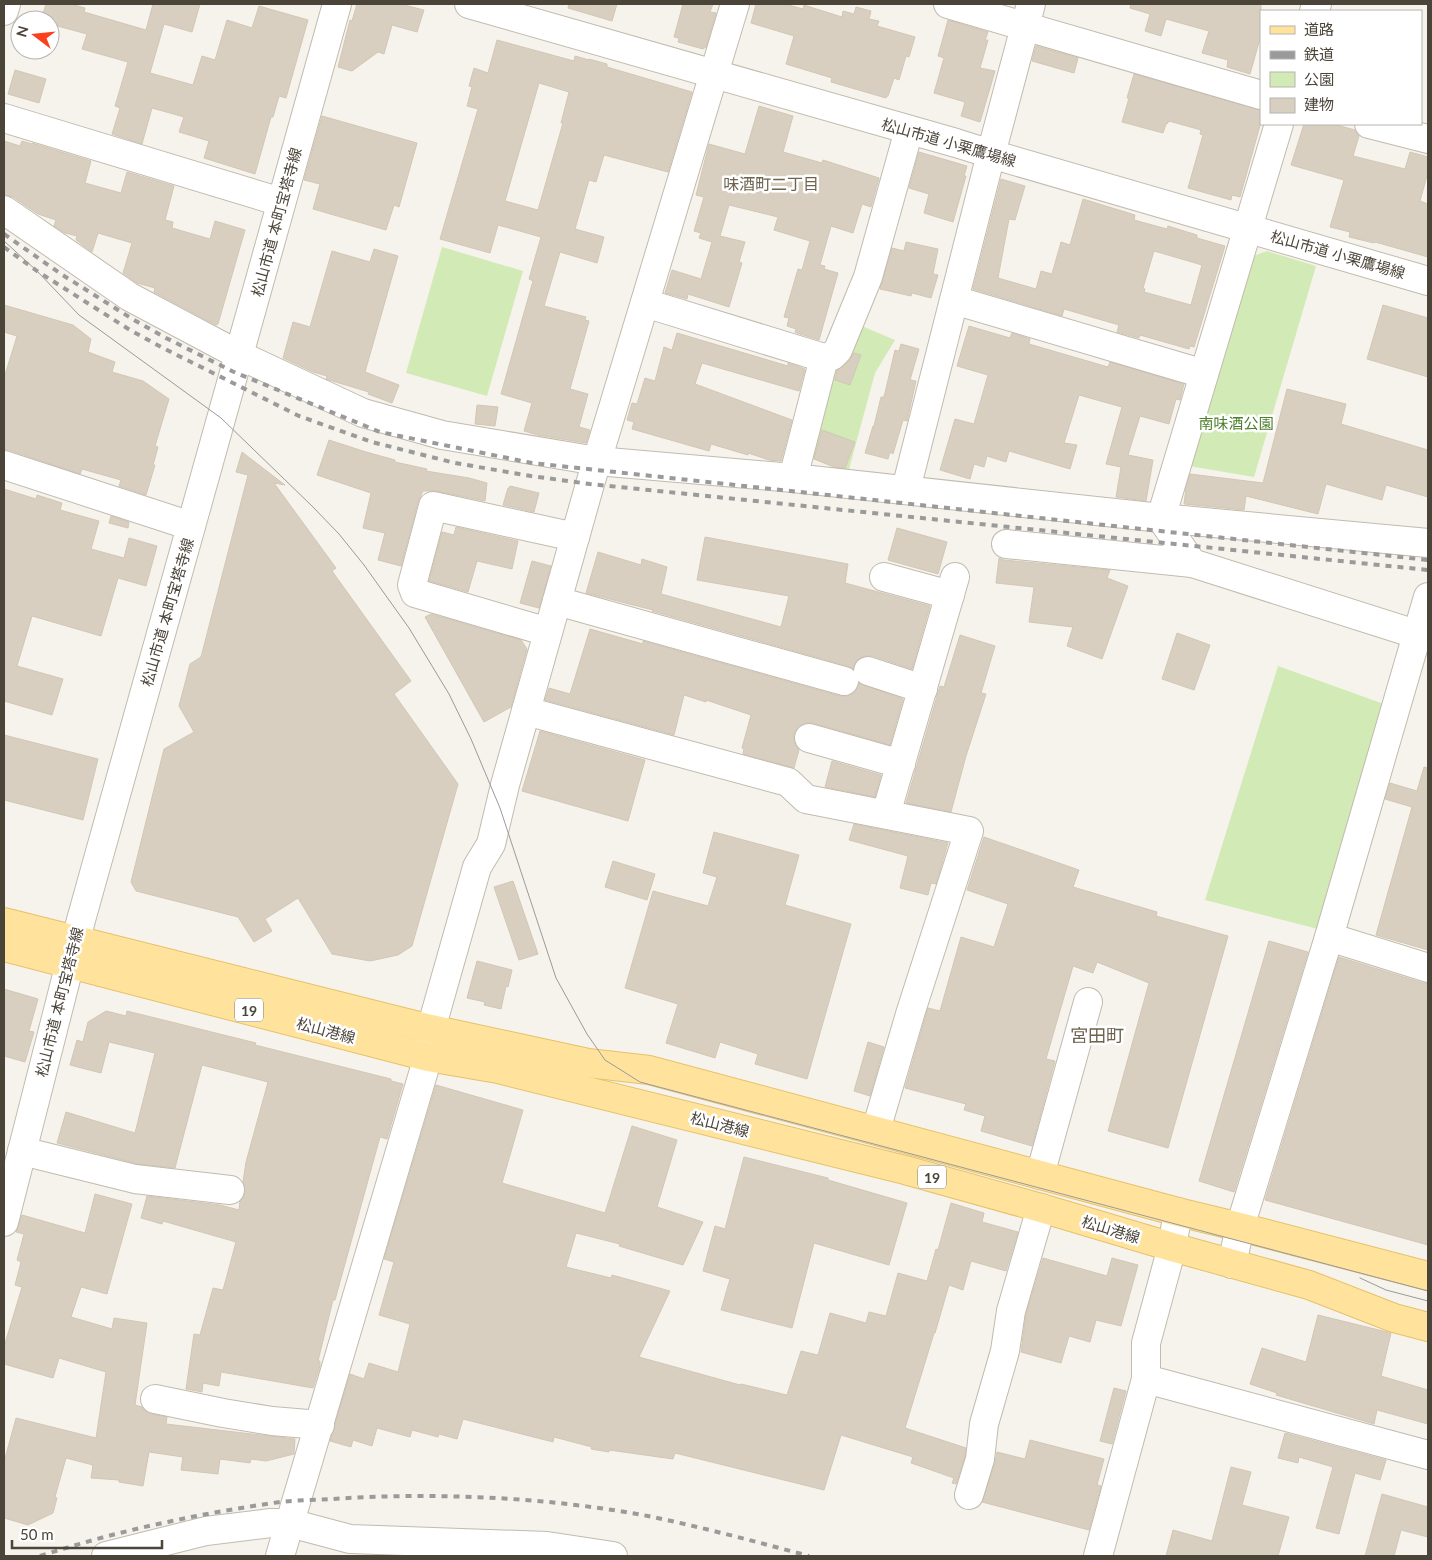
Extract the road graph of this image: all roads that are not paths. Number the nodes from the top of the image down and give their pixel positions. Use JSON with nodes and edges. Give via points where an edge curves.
{"nodes":[{"id":1,"x":6,"y":4,"type":"edge"},
{"id":2,"x":336,"y":4,"type":"edge"},
{"id":3,"x":735,"y":4,"type":"edge"},
{"id":4,"x":948,"y":4,"type":"edge"},
{"id":5,"x":478,"y":5,"type":"edge"},
{"id":6,"x":4,"y":11,"type":"edge"},
{"id":7,"x":1028,"y":15,"type":"edge"},
{"id":8,"x":714,"y":75,"type":"junction"},
{"id":9,"x":1260,"y":95,"type":"edge"},
{"id":10,"x":4,"y":118,"type":"edge"},
{"id":11,"x":1279,"y":125,"type":"edge"},
{"id":12,"x":1373,"y":125,"type":"edge"},
{"id":13,"x":909,"y":130,"type":"junction"},
{"id":14,"x":1428,"y":139,"type":"edge"},
{"id":15,"x":991,"y":154,"type":"junction"},
{"id":16,"x":281,"y":202,"type":"junction"},
{"id":17,"x":4,"y":210,"type":"edge"},
{"id":18,"x":1248,"y":228,"type":"junction"},
{"id":19,"x":1428,"y":281,"type":"edge"},
{"id":20,"x":954,"y":300,"type":"junction"},
{"id":21,"x":645,"y":304,"type":"junction"},
{"id":22,"x":239,"y":355,"type":"junction"},
{"id":23,"x":824,"y":358,"type":"junction"},
{"id":24,"x":1204,"y":374,"type":"junction"},
{"id":25,"x":597,"y":460,"type":"junction"},
{"id":26,"x":4,"y":465,"type":"edge"},
{"id":27,"x":793,"y":478,"type":"junction"},
{"id":28,"x":906,"y":489,"type":"junction"},
{"id":29,"x":1161,"y":518,"type":"junction"},
{"id":30,"x":191,"y":526,"type":"junction"},
{"id":31,"x":575,"y":537,"type":"junction"},
{"id":32,"x":1428,"y":543,"type":"edge"},
{"id":33,"x":1006,"y":544,"type":"dead end"},
{"id":34,"x":1192,"y":563,"type":"junction"},
{"id":35,"x":884,"y":577,"type":"dead end"},
{"id":36,"x":1428,"y":597,"type":"edge"},
{"id":37,"x":557,"y":601,"type":"junction"},
{"id":38,"x":548,"y":632,"type":"junction"},
{"id":39,"x":1423,"y":636,"type":"edge"},
{"id":40,"x":923,"y":688,"type":"junction"},
{"id":41,"x":526,"y":711,"type":"junction"},
{"id":42,"x":809,"y":738,"type":"dead end"},
{"id":43,"x":901,"y":764,"type":"junction"},
{"id":44,"x":886,"y":814,"type":"junction"},
{"id":45,"x":4,"y":922,"type":"edge"},
{"id":46,"x":1329,"y":937,"type":"junction"},
{"id":47,"x":4,"y":946,"type":"edge"},
{"id":48,"x":72,"y":952,"type":"junction"},
{"id":49,"x":1428,"y":968,"type":"edge"},
{"id":50,"x":1088,"y":1002,"type":"dead end"},
{"id":51,"x":431,"y":1029,"type":"junction"},
{"id":52,"x":428,"y":1057,"type":"junction"},
{"id":53,"x":876,"y":1130,"type":"junction"},
{"id":54,"x":22,"y":1151,"type":"junction"},
{"id":55,"x":1040,"y":1175,"type":"junction"},
{"id":56,"x":230,"y":1190,"type":"dead end"},
{"id":57,"x":1041,"y":1208,"type":"junction"},
{"id":58,"x":1178,"y":1212,"type":"junction"},
{"id":59,"x":4,"y":1222,"type":"edge"},
{"id":60,"x":1240,"y":1227,"type":"junction"},
{"id":61,"x":1172,"y":1247,"type":"junction"},
{"id":62,"x":1232,"y":1264,"type":"junction"},
{"id":63,"x":1428,"y":1276,"type":"edge"},
{"id":64,"x":1428,"y":1326,"type":"edge"},
{"id":65,"x":1146,"y":1379,"type":"junction"},
{"id":66,"x":155,"y":1398,"type":"dead end"},
{"id":67,"x":320,"y":1425,"type":"junction"},
{"id":68,"x":1428,"y":1455,"type":"edge"},
{"id":69,"x":969,"y":1495,"type":"dead end"},
{"id":70,"x":290,"y":1523,"type":"junction"},
{"id":71,"x":546,"y":1551,"type":"edge"},
{"id":72,"x":106,"y":1556,"type":"edge"},
{"id":73,"x":280,"y":1556,"type":"edge"},
{"id":74,"x":613,"y":1556,"type":"edge"},
{"id":75,"x":1098,"y":1556,"type":"edge"}],
"edges":[{"from":1,"to":6,"type":"street"},
{"from":2,"to":16,"type":"street","name":"松山市道 本町宝塔寺線"},
{"from":3,"to":8,"type":"street"},
{"from":4,"to":7,"type":"street"},
{"from":5,"to":8,"type":"street","name":"松山市道 小栗鷹場線"},
{"from":7,"to":9,"type":"street"},
{"from":7,"to":15,"type":"street"},
{"from":8,"to":13,"type":"street","name":"松山市道 小栗鷹場線"},
{"from":8,"to":21,"type":"street"},
{"from":10,"to":16,"type":"street"},
{"from":11,"to":18,"type":"street"},
{"from":12,"to":14,"type":"street"},
{"from":13,"to":15,"type":"street","name":"松山市道 小栗鷹場線"},
{"from":13,"to":23,"type":"street","via":[[868,277],[838,350]]},
{"from":15,"to":18,"type":"street","name":"松山市道 小栗鷹場線"},
{"from":15,"to":20,"type":"street"},
{"from":16,"to":22,"type":"street","name":"松山市道 本町宝塔寺線"},
{"from":17,"to":22,"type":"street","via":[[130,297]]},
{"from":18,"to":19,"type":"street","name":"松山市道 小栗鷹場線"},
{"from":18,"to":24,"type":"street"},
{"from":20,"to":24,"type":"street"},
{"from":20,"to":28,"type":"street"},
{"from":21,"to":23,"type":"street"},
{"from":21,"to":25,"type":"street"},
{"from":22,"to":25,"type":"street","via":[[363,413],[442,435]]},
{"from":22,"to":30,"type":"street","name":"松山市道 本町宝塔寺線"},
{"from":23,"to":27,"type":"street"},
{"from":24,"to":29,"type":"street"},
{"from":25,"to":27,"type":"street"},
{"from":25,"to":31,"type":"street"},
{"from":26,"to":30,"type":"street"},
{"from":27,"to":28,"type":"street"},
{"from":28,"to":29,"type":"street"},
{"from":29,"to":32,"type":"street"},
{"from":29,"to":34,"type":"street"},
{"from":30,"to":48,"type":"street","name":"松山市道 本町宝塔寺線"},
{"from":31,"to":37,"type":"street"},
{"from":31,"to":38,"type":"street","via":[[433,506],[412,585],[415,593]]},
{"from":33,"to":34,"type":"street"},
{"from":34,"to":39,"type":"street"},
{"from":35,"to":40,"type":"street","via":[[953,586]]},
{"from":36,"to":39,"type":"street"},
{"from":37,"to":38,"type":"street"},
{"from":37,"to":40,"type":"street","via":[[856,676]]},
{"from":38,"to":41,"type":"street"},
{"from":39,"to":46,"type":"street"},
{"from":40,"to":43,"type":"street"},
{"from":41,"to":44,"type":"street","via":[[788,782],[806,799]]},
{"from":41,"to":51,"type":"street","via":[[491,844],[477,866]]},
{"from":42,"to":43,"type":"street"},
{"from":43,"to":44,"type":"street"},
{"from":44,"to":53,"type":"street","via":[[969,831]]},
{"from":45,"to":48,"type":"main road","name":"松山港線","number":"19"},
{"from":46,"to":49,"type":"street"},
{"from":46,"to":60,"type":"street"},
{"from":47,"to":48,"type":"main road","name":"松山港線","number":"19"},
{"from":48,"to":51,"type":"main road","name":"松山港線","number":"19"},
{"from":48,"to":52,"type":"main road","name":"松山港線","number":"19"},
{"from":48,"to":54,"type":"street","name":"松山市道 本町宝塔寺線"},
{"from":50,"to":55,"type":"street"},
{"from":51,"to":52,"type":"street"},
{"from":51,"to":53,"type":"main road","name":"松山港線","number":"19","via":[[588,1063],[649,1070]]},
{"from":52,"to":57,"type":"main road","name":"松山港線","number":"19","via":[[498,1069],[906,1170]]},
{"from":52,"to":67,"type":"street"},
{"from":53,"to":55,"type":"main road","name":"松山港線","number":"19"},
{"from":54,"to":56,"type":"street","via":[[135,1180]]},
{"from":54,"to":59,"type":"street","name":"松山市道 本町宝塔寺線"},
{"from":55,"to":58,"type":"main road","name":"松山港線","number":"19"},
{"from":57,"to":61,"type":"main road","name":"松山港線","number":"19"},
{"from":57,"to":69,"type":"street","via":[[1011,1311],[1005,1351],[984,1424],[980,1460]]},
{"from":58,"to":60,"type":"main road","name":"松山港線","number":"19"},
{"from":58,"to":61,"type":"street"},
{"from":60,"to":62,"type":"street"},
{"from":60,"to":63,"type":"main road","name":"松山港線","number":"19"},
{"from":61,"to":62,"type":"main road","name":"松山港線","number":"19"},
{"from":61,"to":65,"type":"street","via":[[1146,1343]]},
{"from":62,"to":64,"type":"main road","name":"松山港線","number":"19","via":[[1309,1285],[1394,1318]]},
{"from":65,"to":68,"type":"street"},
{"from":65,"to":75,"type":"street"},
{"from":66,"to":67,"type":"street","via":[[223,1413]]},
{"from":67,"to":70,"type":"street"},
{"from":70,"to":71,"type":"street","via":[[350,1539]]},
{"from":70,"to":72,"type":"street","via":[[206,1531]]},
{"from":70,"to":73,"type":"street"},
{"from":71,"to":74,"type":"street"}]}
